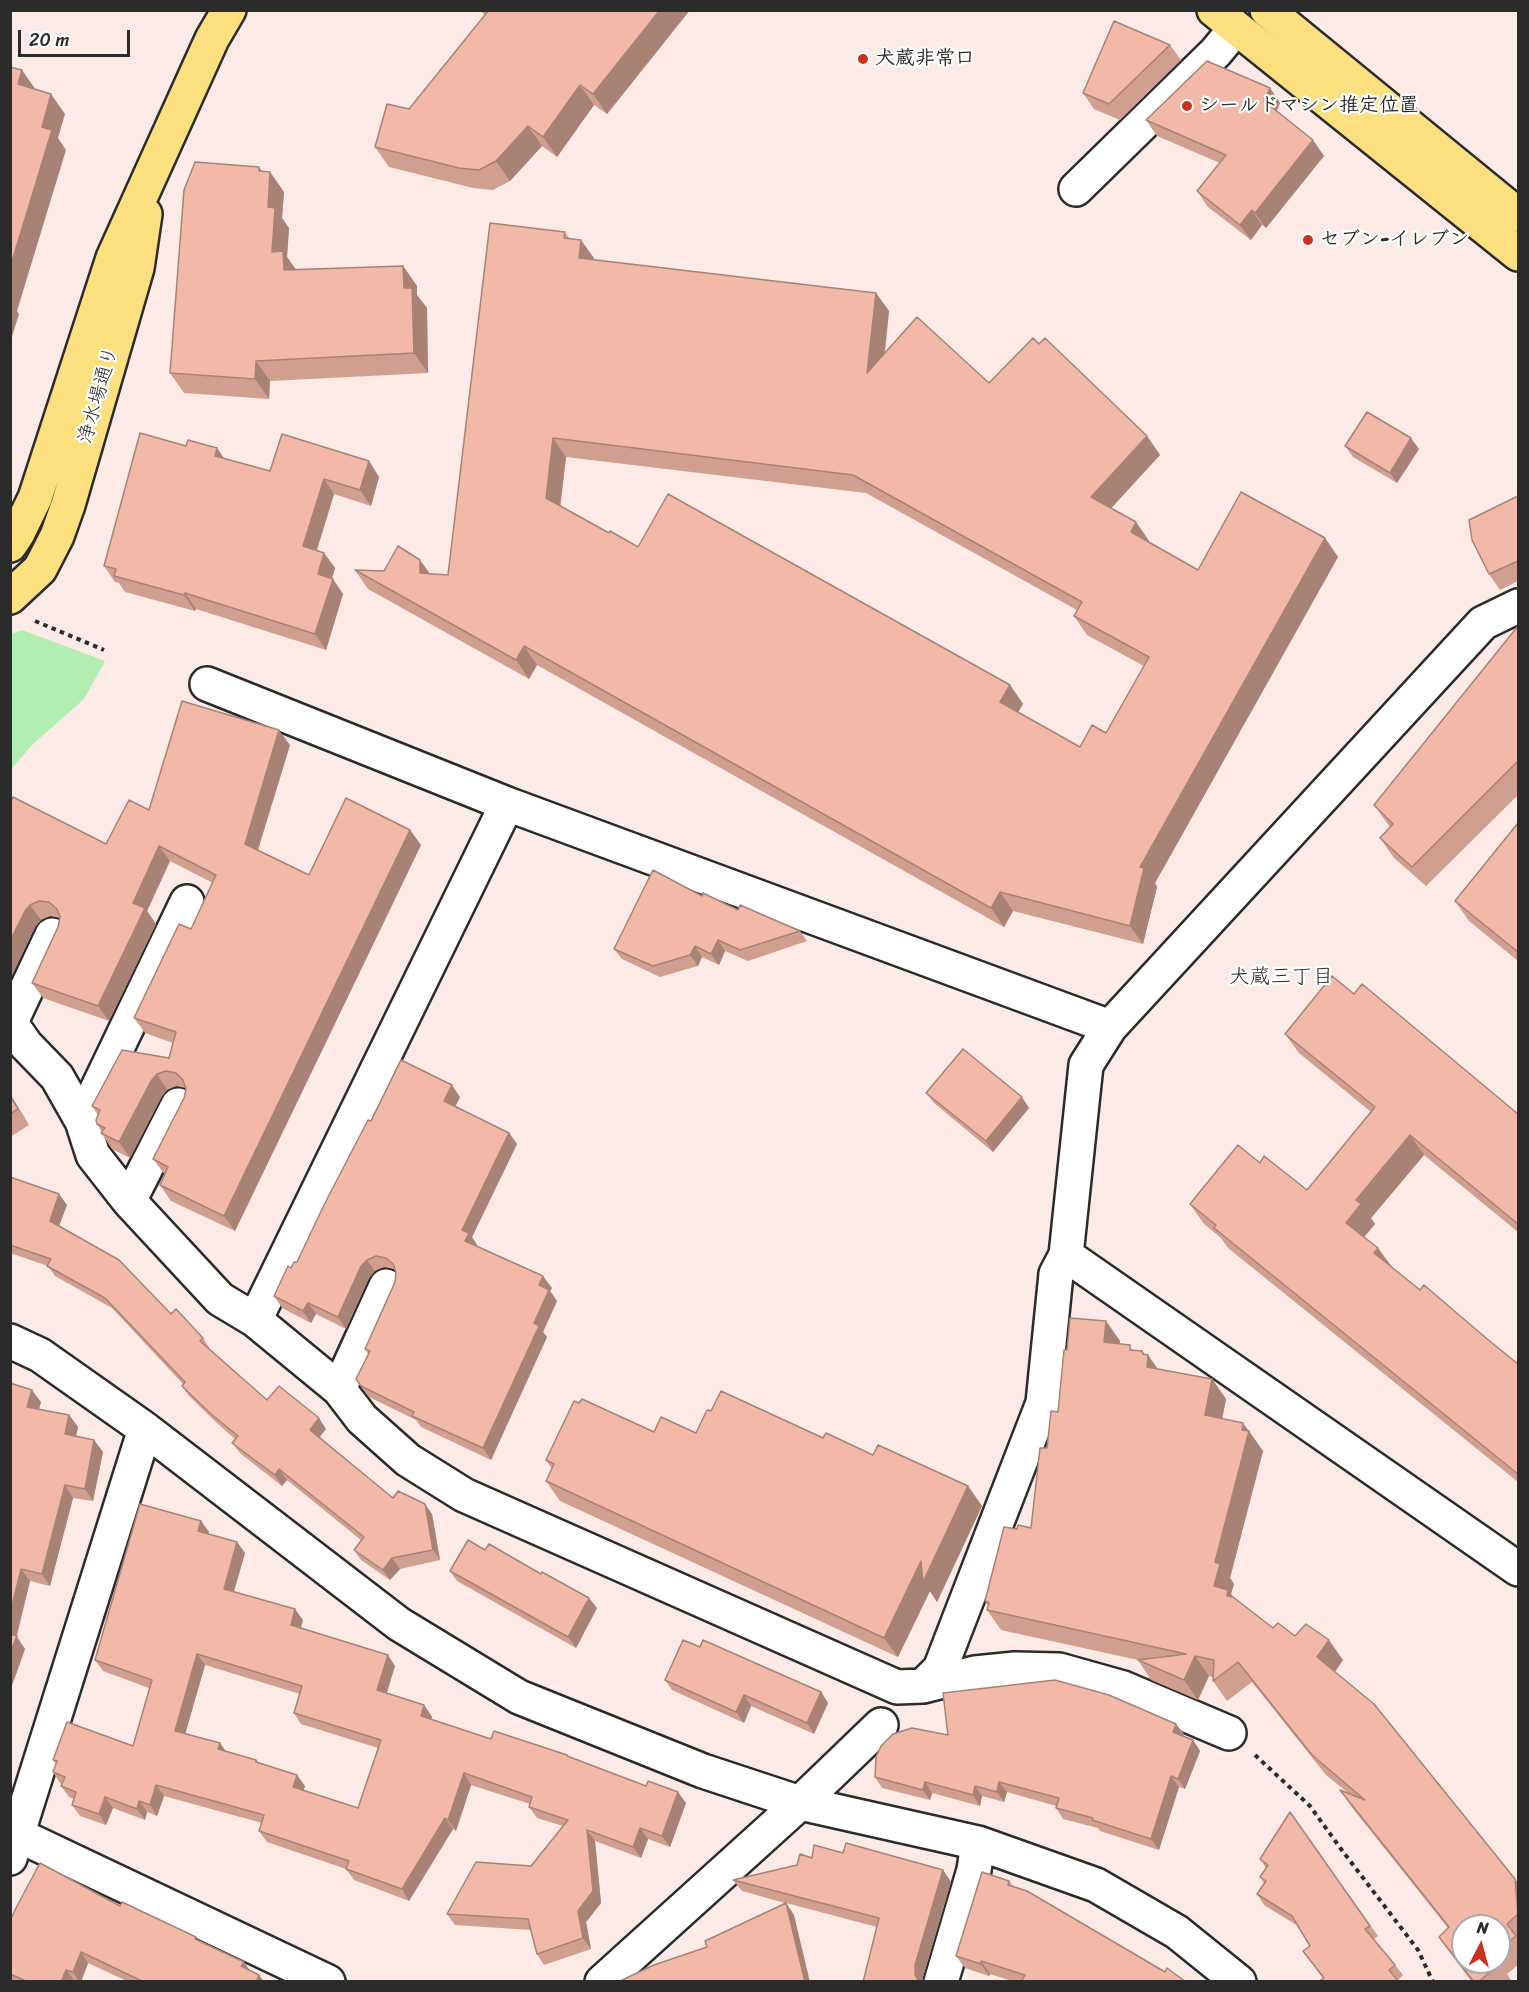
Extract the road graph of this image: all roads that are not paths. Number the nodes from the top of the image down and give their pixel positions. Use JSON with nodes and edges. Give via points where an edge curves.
{"nodes":[{"id":1,"x":229,"y":10,"type":"edge"},
{"id":2,"x":1267,"y":10,"type":"edge"},
{"id":3,"x":1225,"y":19,"type":"edge"},
{"id":4,"x":150,"y":176,"type":"junction"},
{"id":5,"x":1076,"y":189,"type":"dead end"},
{"id":6,"x":1518,"y":215,"type":"edge"},
{"id":7,"x":1518,"y":254,"type":"edge"},
{"id":8,"x":10,"y":544,"type":"edge"},
{"id":9,"x":1518,"y":606,"type":"edge"},
{"id":10,"x":19,"y":608,"type":"edge"},
{"id":11,"x":207,"y":684,"type":"dead end"},
{"id":12,"x":507,"y":804,"type":"junction"},
{"id":13,"x":187,"y":902,"type":"dead end"},
{"id":14,"x":52,"y":935,"type":"edge"},
{"id":15,"x":11,"y":1022,"type":"edge"},
{"id":16,"x":1110,"y":1027,"type":"junction"},
{"id":17,"x":178,"y":1105,"type":"edge"},
{"id":18,"x":82,"y":1121,"type":"junction"},
{"id":19,"x":129,"y":1201,"type":"junction"},
{"id":20,"x":1066,"y":1255,"type":"junction"},
{"id":21,"x":387,"y":1286,"type":"dead end"},
{"id":22,"x":255,"y":1320,"type":"junction"},
{"id":23,"x":10,"y":1341,"type":"edge"},
{"id":24,"x":339,"y":1389,"type":"junction"},
{"id":25,"x":145,"y":1429,"type":"junction"},
{"id":26,"x":1518,"y":1569,"type":"edge"},
{"id":27,"x":923,"y":1686,"type":"junction"},
{"id":28,"x":881,"y":1725,"type":"dead end"},
{"id":29,"x":1228,"y":1733,"type":"road end"},
{"id":30,"x":800,"y":1803,"type":"junction"},
{"id":31,"x":978,"y":1843,"type":"junction"},
{"id":32,"x":14,"y":1846,"type":"edge"},
{"id":33,"x":328,"y":1982,"type":"edge"},
{"id":34,"x":602,"y":1982,"type":"edge"},
{"id":35,"x":941,"y":1982,"type":"edge"},
{"id":36,"x":1239,"y":1982,"type":"edge"}],
"edges":[{"from":1,"to":4,"type":"main road","name":"浄水場通り"},
{"from":2,"to":6,"type":"main road"},
{"from":3,"to":5,"type":"street","via":[[1216,52]]},
{"from":3,"to":7,"type":"main road"},
{"from":4,"to":8,"type":"main road","name":"浄水場通り","via":[[113,258],[35,498]]},
{"from":4,"to":10,"type":"main road","name":"浄水場通り","via":[[137,268],[68,505],[57,537]]},
{"from":9,"to":16,"type":"street","via":[[1483,623]]},
{"from":11,"to":12,"type":"street"},
{"from":12,"to":16,"type":"street"},
{"from":12,"to":22,"type":"street"},
{"from":13,"to":18,"type":"street"},
{"from":14,"to":15,"type":"street"},
{"from":15,"to":18,"type":"street","via":[[26,1045],[57,1077]]},
{"from":16,"to":20,"type":"street","via":[[1086,1065]]},
{"from":17,"to":19,"type":"street"},
{"from":18,"to":19,"type":"street","via":[[93,1155]]},
{"from":19,"to":22,"type":"street","via":[[220,1299]]},
{"from":20,"to":26,"type":"street"},
{"from":20,"to":27,"type":"street","via":[[1056,1274],[1043,1403],[940,1669]]},
{"from":21,"to":24,"type":"street"},
{"from":22,"to":24,"type":"street"},
{"from":23,"to":25,"type":"street","via":[[40,1355]]},
{"from":24,"to":27,"type":"street","via":[[362,1419],[408,1460],[464,1495],[897,1687]]},
{"from":25,"to":30,"type":"street","via":[[399,1624],[519,1697],[703,1771]]},
{"from":25,"to":32,"type":"street"},
{"from":27,"to":29,"type":"street","via":[[975,1673],[1059,1670],[1123,1688]]},
{"from":28,"to":30,"type":"street"},
{"from":30,"to":31,"type":"street"},
{"from":30,"to":34,"type":"street"},
{"from":31,"to":35,"type":"street","via":[[974,1870]]},
{"from":31,"to":36,"type":"street","via":[[1096,1885],[1177,1932]]},
{"from":32,"to":33,"type":"street"}]}
